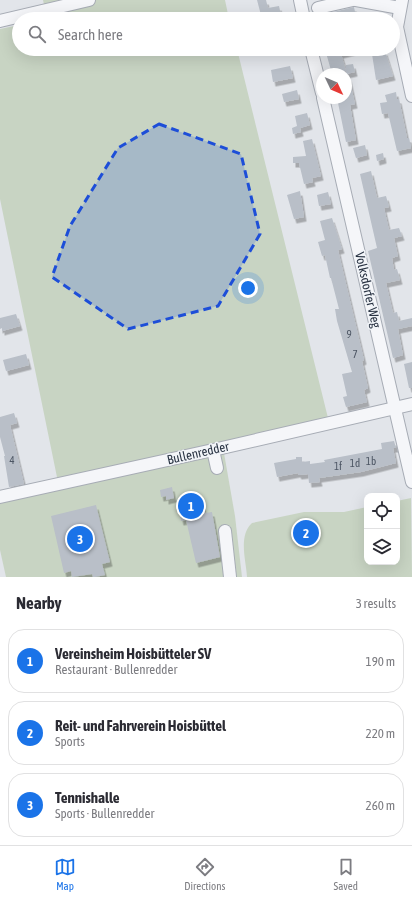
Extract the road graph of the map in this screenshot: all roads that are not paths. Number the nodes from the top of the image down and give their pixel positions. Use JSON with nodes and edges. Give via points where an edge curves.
{"nodes":[{"id":1,"x":89,"y":0,"type":"edge"},
{"id":2,"x":300,"y":0,"type":"edge"},
{"id":3,"x":353,"y":0,"type":"edge"},
{"id":4,"x":356,"y":0,"type":"edge"},
{"id":5,"x":401,"y":4,"type":"edge"},
{"id":6,"x":318,"y":8,"type":"dead end"},
{"id":7,"x":38,"y":12,"type":"edge"},
{"id":8,"x":303,"y":12,"type":"edge"},
{"id":9,"x":12,"y":18,"type":"edge"},
{"id":10,"x":0,"y":21,"type":"edge"},
{"id":11,"x":400,"y":45,"type":"edge"},
{"id":12,"x":314,"y":56,"type":"edge"},
{"id":13,"x":316,"y":68,"type":"edge"},
{"id":14,"x":412,"y":96,"type":"edge"},
{"id":15,"x":324,"y":104,"type":"edge"},
{"id":16,"x":412,"y":404,"type":"edge"},
{"id":17,"x":395,"y":408,"type":"junction"},
{"id":18,"x":213,"y":450,"type":"junction"},
{"id":19,"x":217,"y":468,"type":"dead end"},
{"id":20,"x":412,"y":482,"type":"edge"},
{"id":21,"x":0,"y":497,"type":"edge"},
{"id":22,"x":225,"y":531,"type":"dead end"},
{"id":23,"x":230,"y":577,"type":"edge"}],
"edges":[{"from":1,"to":7,"type":"street"},
{"from":2,"to":8,"type":"street"},
{"from":3,"to":6,"type":"street"},
{"from":4,"to":5,"type":"street"},
{"from":9,"to":10,"type":"street"},
{"from":11,"to":14,"type":"street"},
{"from":12,"to":13,"type":"street"},
{"from":15,"to":17,"type":"street","name":"Volksdorfer Weg"},
{"from":16,"to":17,"type":"street","name":"Bullenredder"},
{"from":17,"to":18,"type":"street","name":"Bullenredder"},
{"from":17,"to":20,"type":"street","name":"Volksdorfer Weg"},
{"from":18,"to":19,"type":"street"},
{"from":18,"to":21,"type":"street","name":"Bullenredder"},
{"from":22,"to":23,"type":"street"}]}
